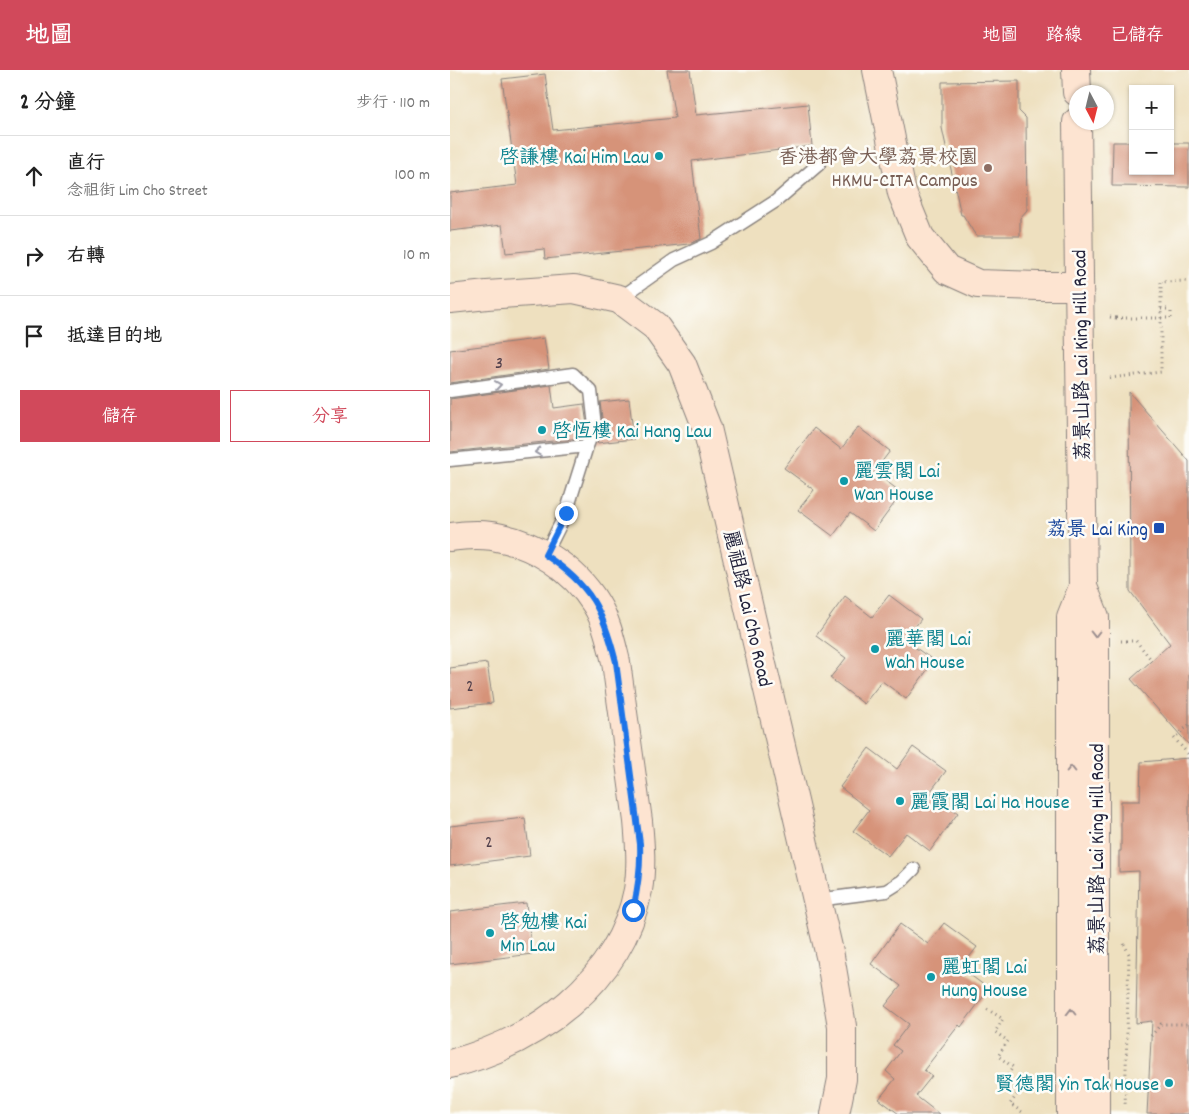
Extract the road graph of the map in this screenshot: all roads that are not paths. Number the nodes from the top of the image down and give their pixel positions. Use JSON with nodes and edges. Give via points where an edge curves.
{"nodes":[{"id":1,"x":876,"y":70,"type":"edge"},
{"id":2,"x":1076,"y":70,"type":"edge"},
{"id":3,"x":1077,"y":85,"type":"edge"},
{"id":4,"x":1077,"y":130,"type":"edge"},
{"id":5,"x":819,"y":164,"type":"dead end"},
{"id":6,"x":1079,"y":286,"type":"junction"},
{"id":7,"x":619,"y":298,"type":"junction"},
{"id":8,"x":450,"y":299,"type":"edge"},
{"id":9,"x":450,"y":391,"type":"edge"},
{"id":10,"x":587,"y":446,"type":"junction"},
{"id":11,"x":450,"y":460,"type":"edge"},
{"id":12,"x":450,"y":536,"type":"edge"},
{"id":13,"x":545,"y":555,"type":"junction"},
{"id":14,"x":1083,"y":588,"type":"junction"},
{"id":15,"x":914,"y":869,"type":"dead end"},
{"id":16,"x":817,"y":900,"type":"junction"},
{"id":17,"x":450,"y":1064,"type":"edge"},
{"id":18,"x":835,"y":1114,"type":"edge"},
{"id":19,"x":1071,"y":1114,"type":"edge"},
{"id":20,"x":1095,"y":1114,"type":"edge"}],
"edges":[{"from":1,"to":6,"type":"street","via":[[902,193],[920,237],[946,270],[978,284]]},
{"from":2,"to":3,"type":"street"},
{"from":4,"to":6,"type":"street","name":"荔景山路 Lai King Hill Road"},
{"from":5,"to":7,"type":"lane","via":[[776,201],[711,243],[674,260]]},
{"from":6,"to":14,"type":"street","name":"荔景山路 Lai King Hill Road"},
{"from":7,"to":8,"type":"street","name":"麗祖路 Lai Cho Road","via":[[574,289]]},
{"from":7,"to":16,"type":"street","name":"麗祖路 Lai Cho Road","via":[[656,326],[682,364],[707,428]]},
{"from":9,"to":10,"type":"lane","one_way":true,"via":[[573,374],[591,391],[596,426]]},
{"from":10,"to":11,"type":"lane","one_way":true},
{"from":10,"to":13,"type":"lane","via":[[566,513]]},
{"from":12,"to":13,"type":"street","via":[[492,536]]},
{"from":13,"to":17,"type":"street","via":[[585,589],[596,604],[610,639],[638,821],[641,865],[638,888],[624,933],[602,970],[588,986],[553,1017],[519,1038],[491,1052]]},
{"from":19,"to":14,"type":"street","name":"荔景山路 Lai King Hill Road","one_way":true,"via":[[1071,617]]},
{"from":14,"to":20,"type":"street","name":"荔景山路 Lai King Hill Road","one_way":true,"via":[[1095,617]]},
{"from":15,"to":16,"type":"lane","via":[[886,891]]},
{"from":16,"to":18,"type":"street","name":"麗祖路 Lai Cho Road","via":[[842,1026],[842,1079]]}]}
